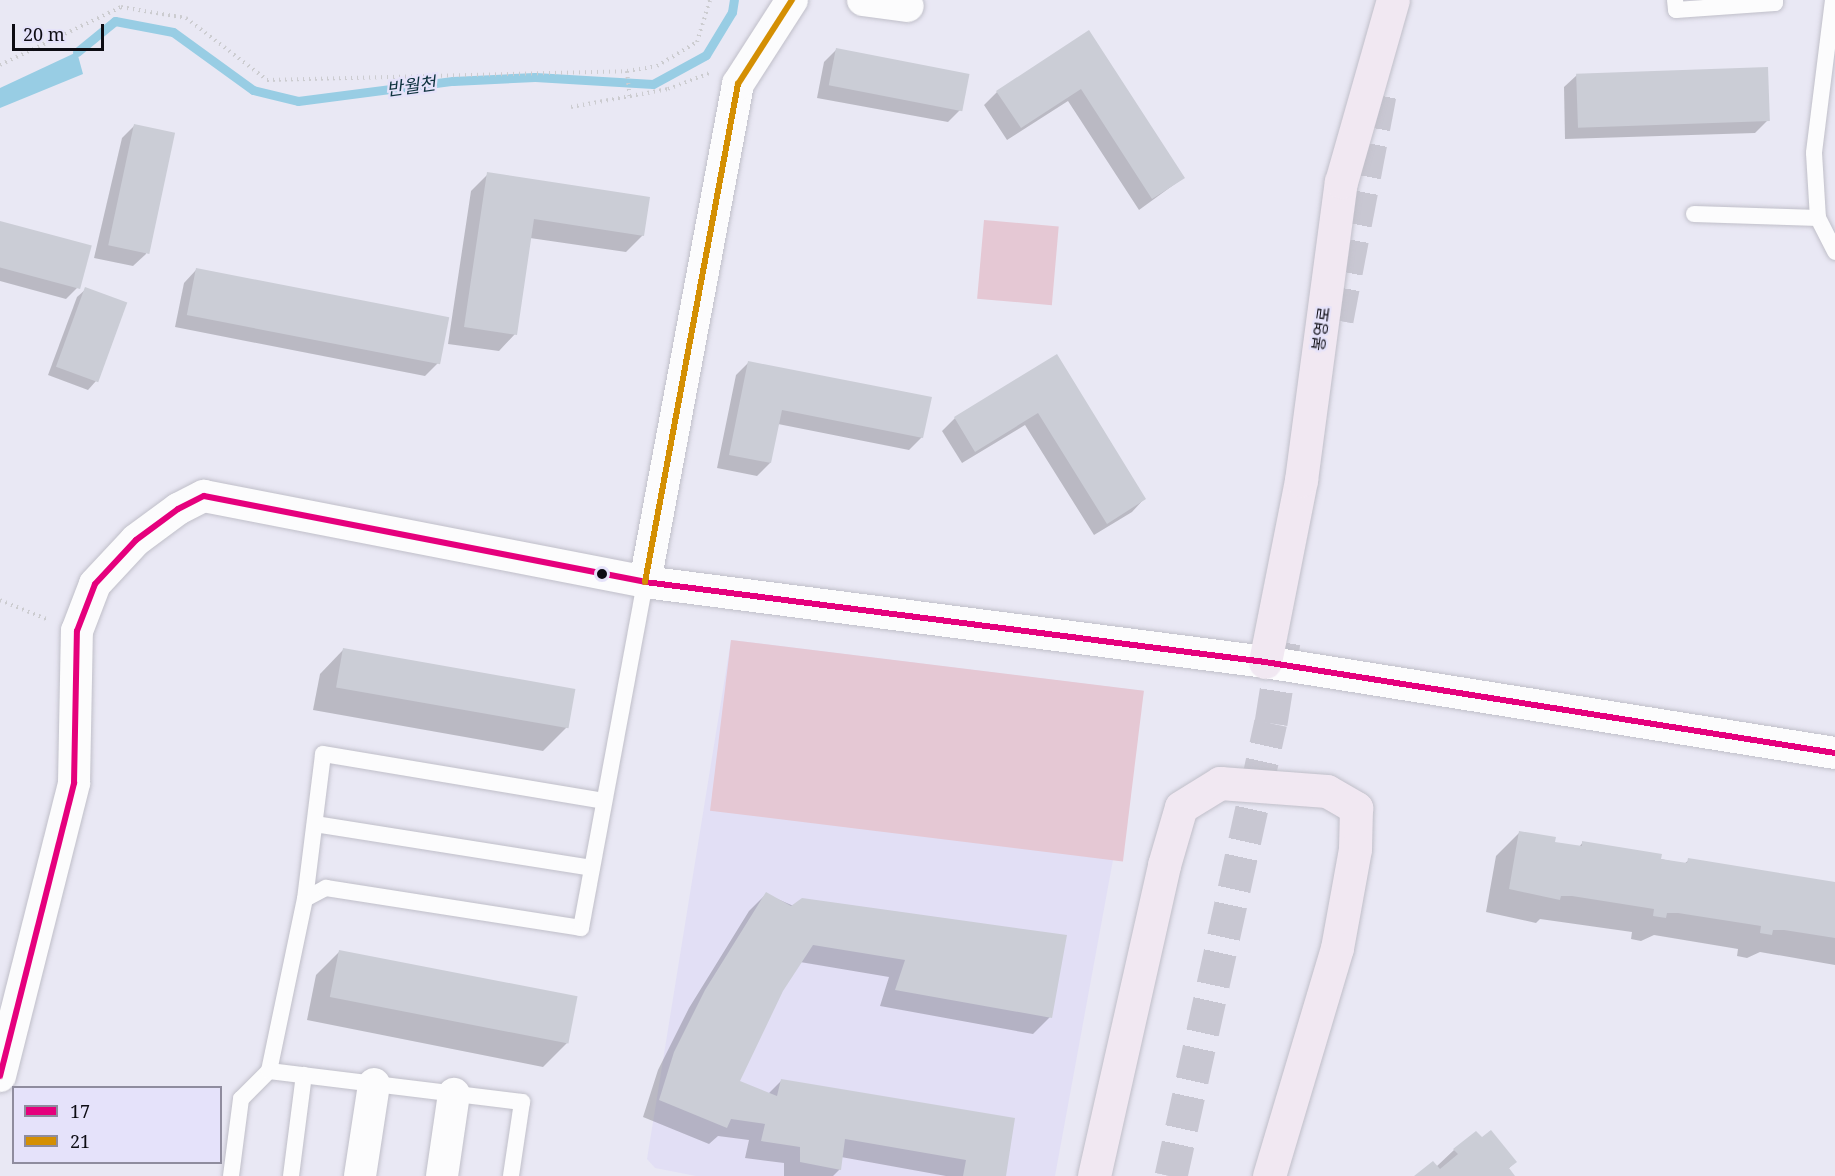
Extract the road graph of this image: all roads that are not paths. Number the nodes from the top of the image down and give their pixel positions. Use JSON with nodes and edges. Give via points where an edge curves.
{"nodes":[{"id":1,"x":792,"y":0,"type":"edge"},
{"id":2,"x":863,"y":0,"type":"edge"},
{"id":3,"x":1393,"y":0,"type":"edge"},
{"id":4,"x":1675,"y":0,"type":"edge"},
{"id":5,"x":1775,"y":0,"type":"edge"},
{"id":6,"x":1833,"y":0,"type":"edge"},
{"id":7,"x":908,"y":6,"type":"dead end"},
{"id":8,"x":1830,"y":58,"type":"edge"},
{"id":9,"x":1694,"y":214,"type":"dead end"},
{"id":10,"x":1818,"y":218,"type":"junction"},
{"id":11,"x":1835,"y":252,"type":"edge"},
{"id":12,"x":645,"y":582,"type":"junction"},
{"id":13,"x":1265,"y":662,"type":"junction"},
{"id":14,"x":1835,"y":753,"type":"edge"},
{"id":15,"x":603,"y":801,"type":"junction"},
{"id":16,"x":315,"y":824,"type":"junction"},
{"id":17,"x":592,"y":868,"type":"junction"},
{"id":18,"x":304,"y":899,"type":"junction"},
{"id":19,"x":269,"y":1071,"type":"junction"},
{"id":20,"x":304,"y":1075,"type":"junction"},
{"id":21,"x":0,"y":1076,"type":"edge"},
{"id":22,"x":374,"y":1084,"type":"junction"},
{"id":23,"x":454,"y":1094,"type":"junction"},
{"id":24,"x":231,"y":1176,"type":"edge"},
{"id":25,"x":291,"y":1176,"type":"edge"},
{"id":26,"x":360,"y":1176,"type":"edge"},
{"id":27,"x":442,"y":1176,"type":"edge"},
{"id":28,"x":511,"y":1176,"type":"edge"},
{"id":29,"x":1094,"y":1176,"type":"edge"},
{"id":30,"x":1269,"y":1176,"type":"edge"}],
"edges":[{"from":1,"to":12,"type":"street","via":[[738,84]]},
{"from":2,"to":7,"type":"street"},
{"from":3,"to":13,"type":"highway","name":"봉영로","via":[[1341,182],[1301,480]]},
{"from":4,"to":5,"type":"lane","via":[[1676,10]]},
{"from":6,"to":8,"type":"lane"},
{"from":8,"to":10,"type":"lane","via":[[1814,153]]},
{"from":9,"to":10,"type":"lane"},
{"from":10,"to":11,"type":"lane"},
{"from":12,"to":13,"type":"street"},
{"from":12,"to":15,"type":"lane"},
{"from":12,"to":21,"type":"street","via":[[204,496],[178,509],[136,540],[95,584],[77,631],[74,783]]},
{"from":13,"to":14,"type":"street"},
{"from":15,"to":16,"type":"lane","via":[[323,754]]},
{"from":15,"to":17,"type":"lane"},
{"from":16,"to":17,"type":"lane"},
{"from":16,"to":18,"type":"lane"},
{"from":17,"to":18,"type":"lane","via":[[581,928],[326,888]]},
{"from":18,"to":19,"type":"lane"},
{"from":19,"to":20,"type":"lane"},
{"from":19,"to":24,"type":"lane","via":[[241,1099]]},
{"from":20,"to":22,"type":"lane"},
{"from":20,"to":25,"type":"lane"},
{"from":22,"to":23,"type":"lane"},
{"from":22,"to":26,"type":"street"},
{"from":23,"to":27,"type":"street"},
{"from":23,"to":28,"type":"lane","via":[[522,1102]]},
{"from":29,"to":30,"type":"highway","via":[[1164,866],[1181,807],[1220,783],[1327,790],[1356,808],[1355,849],[1337,948]]}]}
